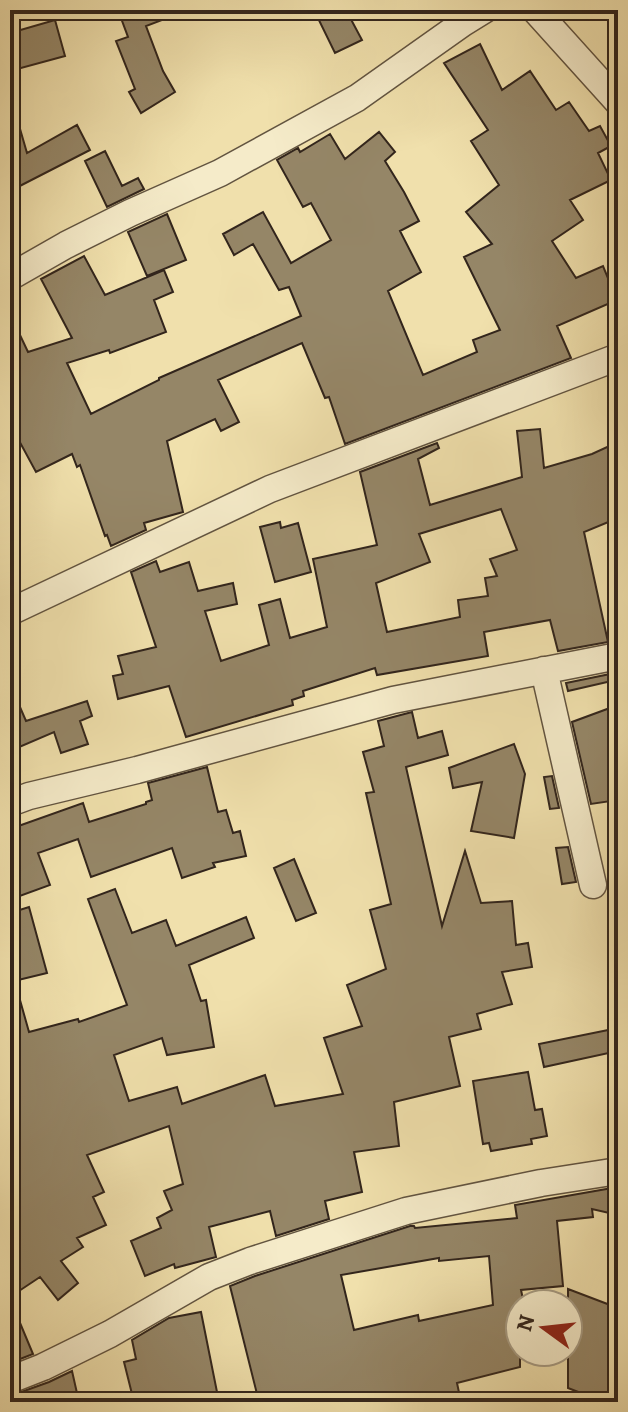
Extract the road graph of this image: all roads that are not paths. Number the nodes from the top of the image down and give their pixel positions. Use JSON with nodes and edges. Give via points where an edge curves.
{"nodes":[{"id":1,"x":484,"y":10,"type":"edge"},
{"id":2,"x":535,"y":10,"type":"edge"},
{"id":3,"x":618,"y":102,"type":"edge"},
{"id":4,"x":10,"y":277,"type":"edge"},
{"id":5,"x":618,"y":357,"type":"edge"},
{"id":6,"x":10,"y":612,"type":"edge"},
{"id":7,"x":618,"y":656,"type":"edge"},
{"id":8,"x":544,"y":670,"type":"junction"},
{"id":9,"x":10,"y":803,"type":"edge"},
{"id":10,"x":593,"y":885,"type":"dead end"},
{"id":11,"x":618,"y":1171,"type":"edge"},
{"id":12,"x":10,"y":1380,"type":"edge"}],
"edges":[{"from":1,"to":4,"type":"street","via":[[357,98]]},
{"from":2,"to":3,"type":"street"},
{"from":5,"to":6,"type":"street","via":[[270,489]]},
{"from":7,"to":8,"type":"street"},
{"from":8,"to":9,"type":"street","via":[[393,700]]},
{"from":8,"to":10,"type":"street"},
{"from":11,"to":12,"type":"street","via":[[406,1211],[250,1261]]}]}
